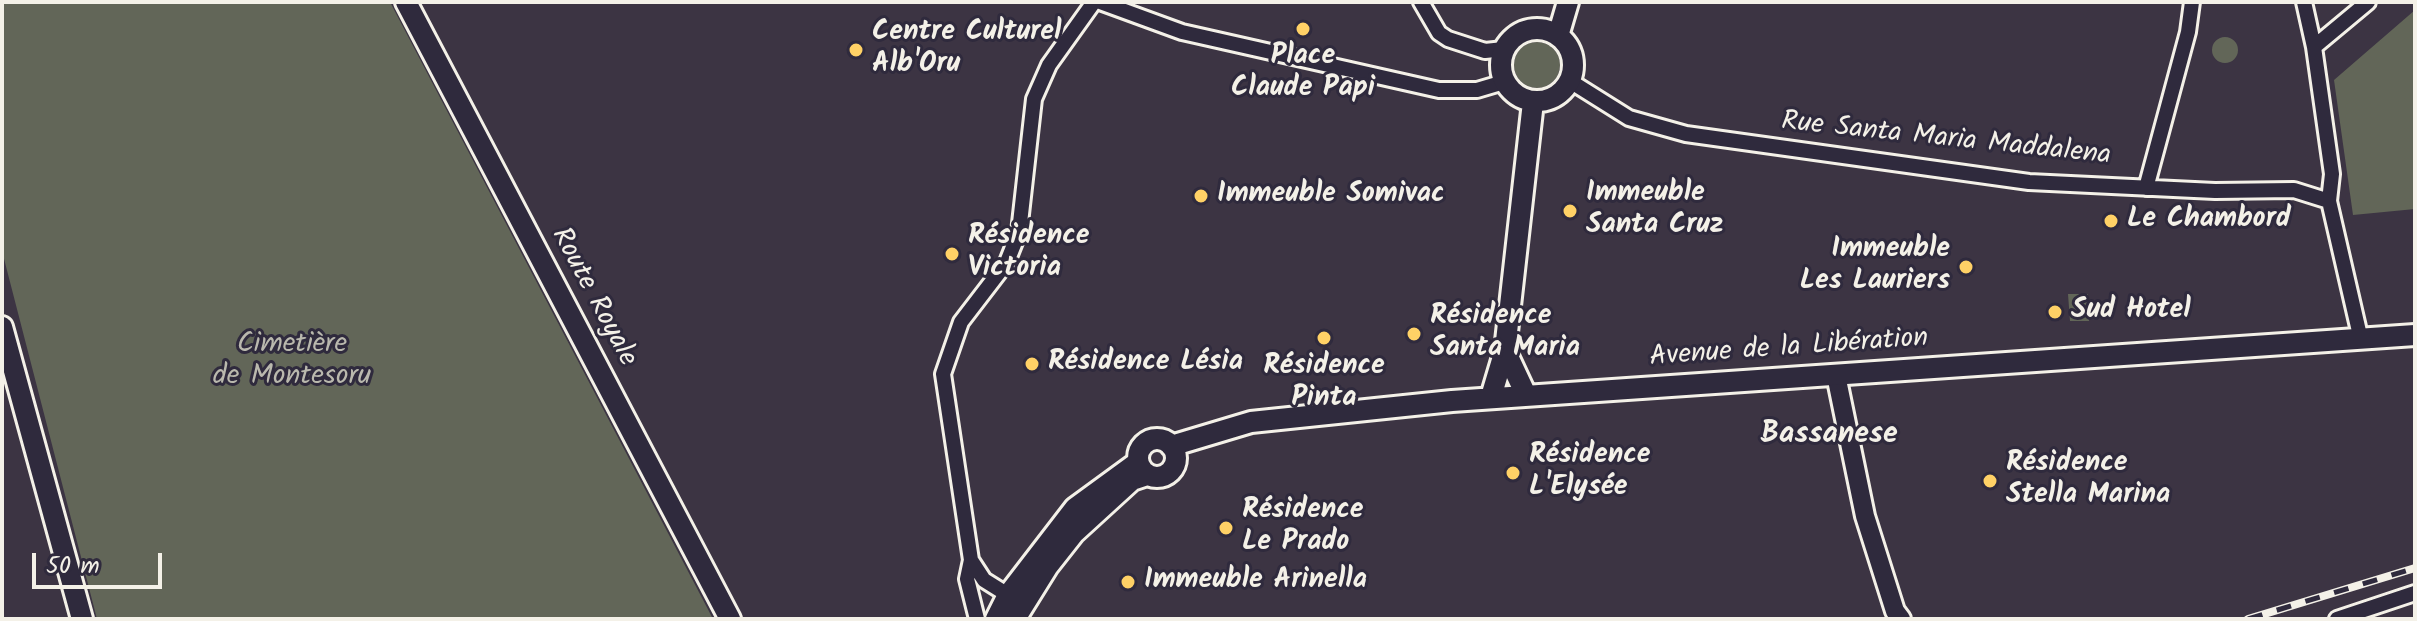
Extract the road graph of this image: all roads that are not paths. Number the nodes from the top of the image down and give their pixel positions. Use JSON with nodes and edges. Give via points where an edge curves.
{"nodes":[{"id":1,"x":406,"y":2,"type":"edge"},
{"id":2,"x":1097,"y":2,"type":"edge"},
{"id":3,"x":1421,"y":2,"type":"edge"},
{"id":4,"x":1568,"y":2,"type":"edge"},
{"id":5,"x":2192,"y":2,"type":"edge"},
{"id":6,"x":2304,"y":2,"type":"edge"},
{"id":7,"x":2368,"y":2,"type":"edge"},
{"id":8,"x":1558,"y":36,"type":"junction"},
{"id":9,"x":2314,"y":47,"type":"junction"},
{"id":10,"x":1504,"y":49,"type":"junction"},
{"id":11,"x":1570,"y":81,"type":"junction"},
{"id":12,"x":1504,"y":82,"type":"junction"},
{"id":13,"x":1533,"y":102,"type":"junction"},
{"id":14,"x":2146,"y":188,"type":"junction"},
{"id":15,"x":2329,"y":201,"type":"junction"},
{"id":16,"x":2,"y":327,"type":"edge"},
{"id":17,"x":2415,"y":335,"type":"edge"},
{"id":18,"x":2361,"y":340,"type":"junction"},
{"id":19,"x":1505,"y":350,"type":"junction"},
{"id":20,"x":1836,"y":375,"type":"junction"},
{"id":21,"x":1526,"y":395,"type":"junction"},
{"id":22,"x":1491,"y":397,"type":"junction"},
{"id":23,"x":1171,"y":446,"type":"junction"},
{"id":24,"x":1142,"y":468,"type":"junction"},
{"id":25,"x":971,"y":560,"type":"junction"},
{"id":26,"x":1000,"y":590,"type":"junction"},
{"id":27,"x":2415,"y":593,"type":"edge"},
{"id":28,"x":972,"y":598,"type":"junction"},
{"id":29,"x":82,"y":619,"type":"edge"},
{"id":30,"x":730,"y":619,"type":"edge"},
{"id":31,"x":977,"y":619,"type":"edge"},
{"id":32,"x":996,"y":619,"type":"edge"},
{"id":33,"x":1015,"y":619,"type":"edge"},
{"id":34,"x":1901,"y":619,"type":"edge"},
{"id":35,"x":2337,"y":619,"type":"edge"}],
"edges":[{"from":1,"to":30,"type":"main road","name":"Route Royale"},
{"from":2,"to":12,"type":"street","via":[[1182,32],[1439,90],[1477,90]]},
{"from":2,"to":25,"type":"street","via":[[1049,65],[1034,99],[1019,232],[1007,262],[961,322],[943,374]]},
{"from":3,"to":10,"type":"street","via":[[1448,39],[1485,51]]},
{"from":4,"to":8,"type":"main road"},
{"from":5,"to":14,"type":"street"},
{"from":6,"to":9,"type":"street"},
{"from":7,"to":9,"type":"street"},
{"from":8,"to":10,"type":"main road","via":[[1528,30]]},
{"from":8,"to":11,"type":"main road","via":[[1572,56]]},
{"from":9,"to":15,"type":"street","via":[[2332,174]]},
{"from":10,"to":12,"type":"main road"},
{"from":11,"to":13,"type":"main road","via":[[1555,97]]},
{"from":11,"to":14,"type":"street","name":"Rue Santa Maria Maddalena","via":[[1629,118],[1686,134],[2029,182]]},
{"from":12,"to":13,"type":"main road"},
{"from":13,"to":19,"type":"main road"},
{"from":14,"to":15,"type":"street","name":"Rue Santa Maria Maddalena","via":[[2294,190]]},
{"from":15,"to":18,"type":"street"},
{"from":16,"to":29,"type":"main road"},
{"from":17,"to":18,"type":"main road","name":"Avenue de la Libération"},
{"from":18,"to":20,"type":"main road","name":"Avenue de la Libération"},
{"from":19,"to":21,"type":"main road"},
{"from":19,"to":22,"type":"main road"},
{"from":20,"to":21,"type":"main road","name":"Avenue de la Libération"},
{"from":20,"to":34,"type":"street","via":[[1865,516]]},
{"from":21,"to":22,"type":"main road","name":"Avenue de la Libération"},
{"from":22,"to":23,"type":"main road","name":"Avenue de la Libération","via":[[1251,422]]},
{"from":23,"to":24,"type":"main road","via":[[1148,441],[1139,450]]},
{"from":23,"to":24,"type":"main road","via":[[1176,457],[1172,470],[1162,477]]},
{"from":24,"to":26,"type":"main road","via":[[1075,508]]},
{"from":24,"to":33,"type":"main road","via":[[1074,533]]},
{"from":25,"to":26,"type":"street"},
{"from":25,"to":28,"type":"street","via":[[967,579]]},
{"from":26,"to":28,"type":"street"},
{"from":26,"to":32,"type":"main road"},
{"from":27,"to":35,"type":"street"},
{"from":28,"to":31,"type":"street"}]}
